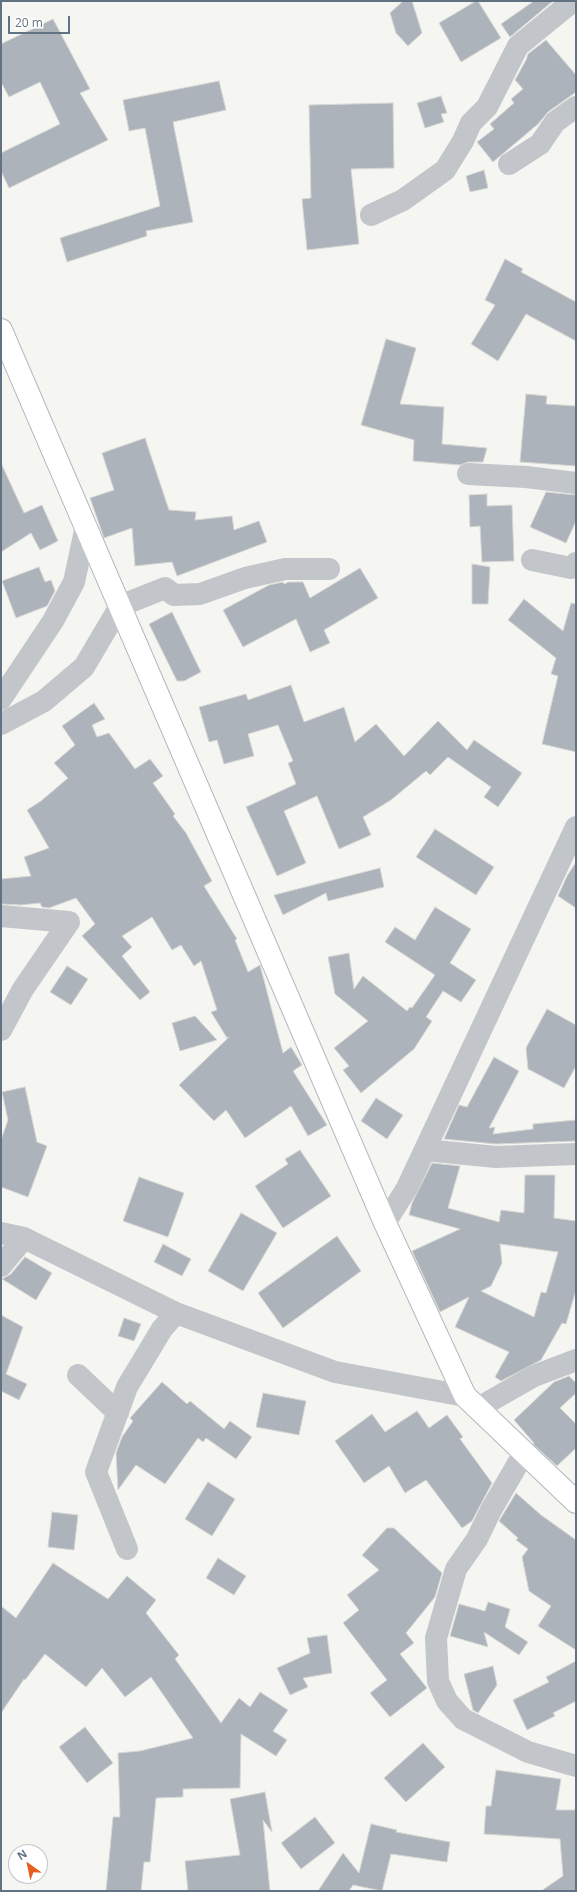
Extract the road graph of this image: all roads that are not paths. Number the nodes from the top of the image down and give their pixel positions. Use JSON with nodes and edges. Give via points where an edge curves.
{"nodes":[{"id":1,"x":573,"y":1,"type":"edge"},
{"id":2,"x":576,"y":107,"type":"edge"},
{"id":3,"x":509,"y":164,"type":"dead end"},
{"id":4,"x":371,"y":215,"type":"dead end"},
{"id":5,"x":1,"y":330,"type":"edge"},
{"id":6,"x":468,"y":474,"type":"dead end"},
{"id":7,"x":576,"y":483,"type":"edge"},
{"id":8,"x":86,"y":526,"type":"junction"},
{"id":9,"x":532,"y":560,"type":"dead end"},
{"id":10,"x":576,"y":563,"type":"edge"},
{"id":11,"x":329,"y":569,"type":"dead end"},
{"id":12,"x":120,"y":606,"type":"junction"},
{"id":13,"x":1,"y":699,"type":"edge"},
{"id":14,"x":1,"y":724,"type":"edge"},
{"id":15,"x":576,"y":827,"type":"edge"},
{"id":16,"x":1,"y":916,"type":"edge"},
{"id":17,"x":1,"y":1030,"type":"edge"},
{"id":18,"x":424,"y":1150,"type":"junction"},
{"id":19,"x":576,"y":1154,"type":"edge"},
{"id":20,"x":385,"y":1223,"type":"junction"},
{"id":21,"x":1,"y":1234,"type":"edge"},
{"id":22,"x":24,"y":1238,"type":"junction"},
{"id":23,"x":1,"y":1266,"type":"edge"},
{"id":24,"x":176,"y":1313,"type":"junction"},
{"id":25,"x":576,"y":1360,"type":"edge"},
{"id":26,"x":78,"y":1374,"type":"dead end"},
{"id":27,"x":471,"y":1402,"type":"junction"},
{"id":28,"x":118,"y":1413,"type":"junction"},
{"id":29,"x":524,"y":1453,"type":"junction"},
{"id":30,"x":576,"y":1502,"type":"edge"},
{"id":31,"x":127,"y":1549,"type":"dead end"},
{"id":32,"x":576,"y":1766,"type":"edge"}],
"edges":[{"from":1,"to":4,"type":"street","via":[[518,46],[488,107],[471,123],[445,170],[403,200]]},
{"from":2,"to":3,"type":"street","via":[[555,122],[540,144]]},
{"from":5,"to":8,"type":"street"},
{"from":6,"to":7,"type":"street"},
{"from":8,"to":12,"type":"street"},
{"from":8,"to":13,"type":"street","via":[[74,582],[53,621]]},
{"from":9,"to":10,"type":"street","via":[[571,568]]},
{"from":11,"to":12,"type":"street","via":[[285,569],[245,578],[200,594],[174,595],[165,588]]},
{"from":12,"to":14,"type":"street","via":[[84,667],[44,701]]},
{"from":12,"to":20,"type":"street"},
{"from":15,"to":18,"type":"street"},
{"from":16,"to":17,"type":"street","via":[[69,922],[23,989]]},
{"from":18,"to":19,"type":"street","via":[[496,1157]]},
{"from":18,"to":20,"type":"street","via":[[408,1188]]},
{"from":20,"to":27,"type":"street"},
{"from":21,"to":22,"type":"street"},
{"from":22,"to":23,"type":"street"},
{"from":22,"to":24,"type":"street"},
{"from":24,"to":27,"type":"street","via":[[335,1372]]},
{"from":24,"to":28,"type":"street","via":[[162,1329],[127,1387]]},
{"from":25,"to":27,"type":"street"},
{"from":26,"to":28,"type":"street"},
{"from":27,"to":29,"type":"street"},
{"from":28,"to":31,"type":"street","via":[[96,1472]]},
{"from":29,"to":30,"type":"street"},
{"from":29,"to":32,"type":"street","via":[[477,1539],[456,1569],[436,1638],[438,1681],[447,1701],[464,1719],[528,1752]]}]}
